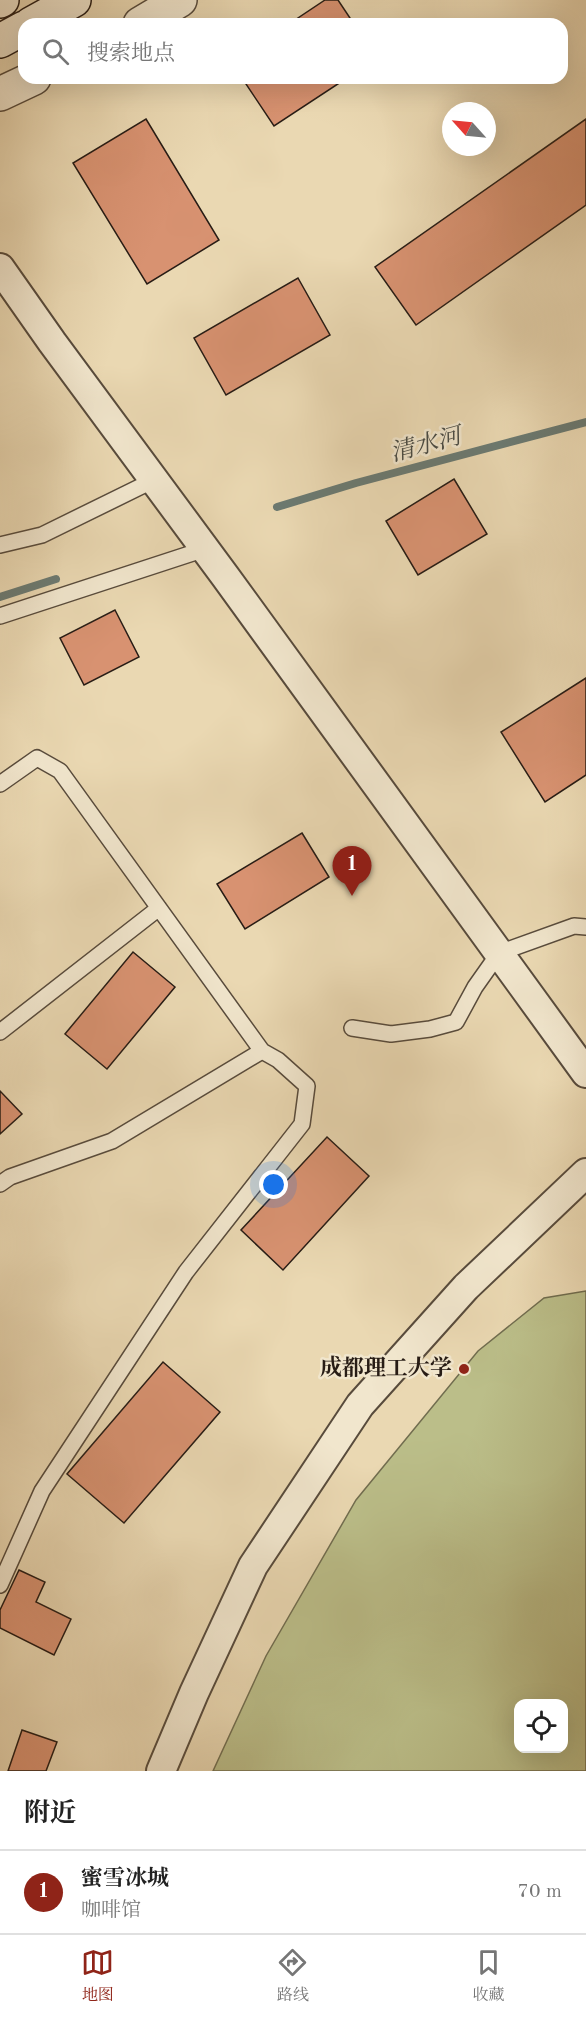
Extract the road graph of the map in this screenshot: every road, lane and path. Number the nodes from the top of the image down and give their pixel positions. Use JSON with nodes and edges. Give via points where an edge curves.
{"nodes":[{"id":1,"x":74,"y":0,"type":"edge"},
{"id":2,"x":180,"y":0,"type":"edge"},
{"id":3,"x":42,"y":18,"type":"edge"},
{"id":4,"x":150,"y":18,"type":"edge"},
{"id":5,"x":18,"y":31,"type":"edge"},
{"id":6,"x":0,"y":41,"type":"edge"},
{"id":7,"x":21,"y":84,"type":"edge"},
{"id":8,"x":0,"y":94,"type":"edge"},
{"id":9,"x":0,"y":268,"type":"edge"},
{"id":10,"x":154,"y":480,"type":"junction"},
{"id":11,"x":0,"y":546,"type":"edge"},
{"id":12,"x":205,"y":549,"type":"junction"},
{"id":13,"x":0,"y":616,"type":"edge"},
{"id":14,"x":0,"y":784,"type":"edge"},
{"id":15,"x":159,"y":908,"type":"junction"},
{"id":16,"x":586,"y":927,"type":"edge"},
{"id":17,"x":499,"y":953,"type":"junction"},
{"id":18,"x":352,"y":1028,"type":"dead end"},
{"id":19,"x":0,"y":1032,"type":"edge"},
{"id":20,"x":262,"y":1051,"type":"junction"},
{"id":21,"x":586,"y":1072,"type":"edge"},
{"id":22,"x":586,"y":1173,"type":"edge"},
{"id":23,"x":0,"y":1184,"type":"edge"},
{"id":24,"x":0,"y":1585,"type":"edge"},
{"id":25,"x":161,"y":1771,"type":"edge"}],
"edges":[{"from":1,"to":3,"type":"street"},
{"from":2,"to":4,"type":"street"},
{"from":5,"to":6,"type":"street"},
{"from":7,"to":8,"type":"street"},
{"from":9,"to":10,"type":"street"},
{"from":10,"to":11,"type":"lane","via":[[42,535]]},
{"from":10,"to":12,"type":"street"},
{"from":12,"to":13,"type":"lane"},
{"from":12,"to":17,"type":"street"},
{"from":14,"to":15,"type":"lane","via":[[37,758],[60,771]]},
{"from":15,"to":19,"type":"lane"},
{"from":15,"to":20,"type":"lane"},
{"from":16,"to":17,"type":"lane","via":[[574,926]]},
{"from":17,"to":18,"type":"lane","via":[[456,1022],[391,1034]]},
{"from":17,"to":21,"type":"street"},
{"from":20,"to":23,"type":"lane","via":[[112,1141]]},
{"from":20,"to":24,"type":"lane","via":[[308,1086],[302,1124],[186,1272],[68,1451],[42,1491]]},
{"from":22,"to":25,"type":"street","via":[[466,1287],[360,1405],[253,1566]]}]}
